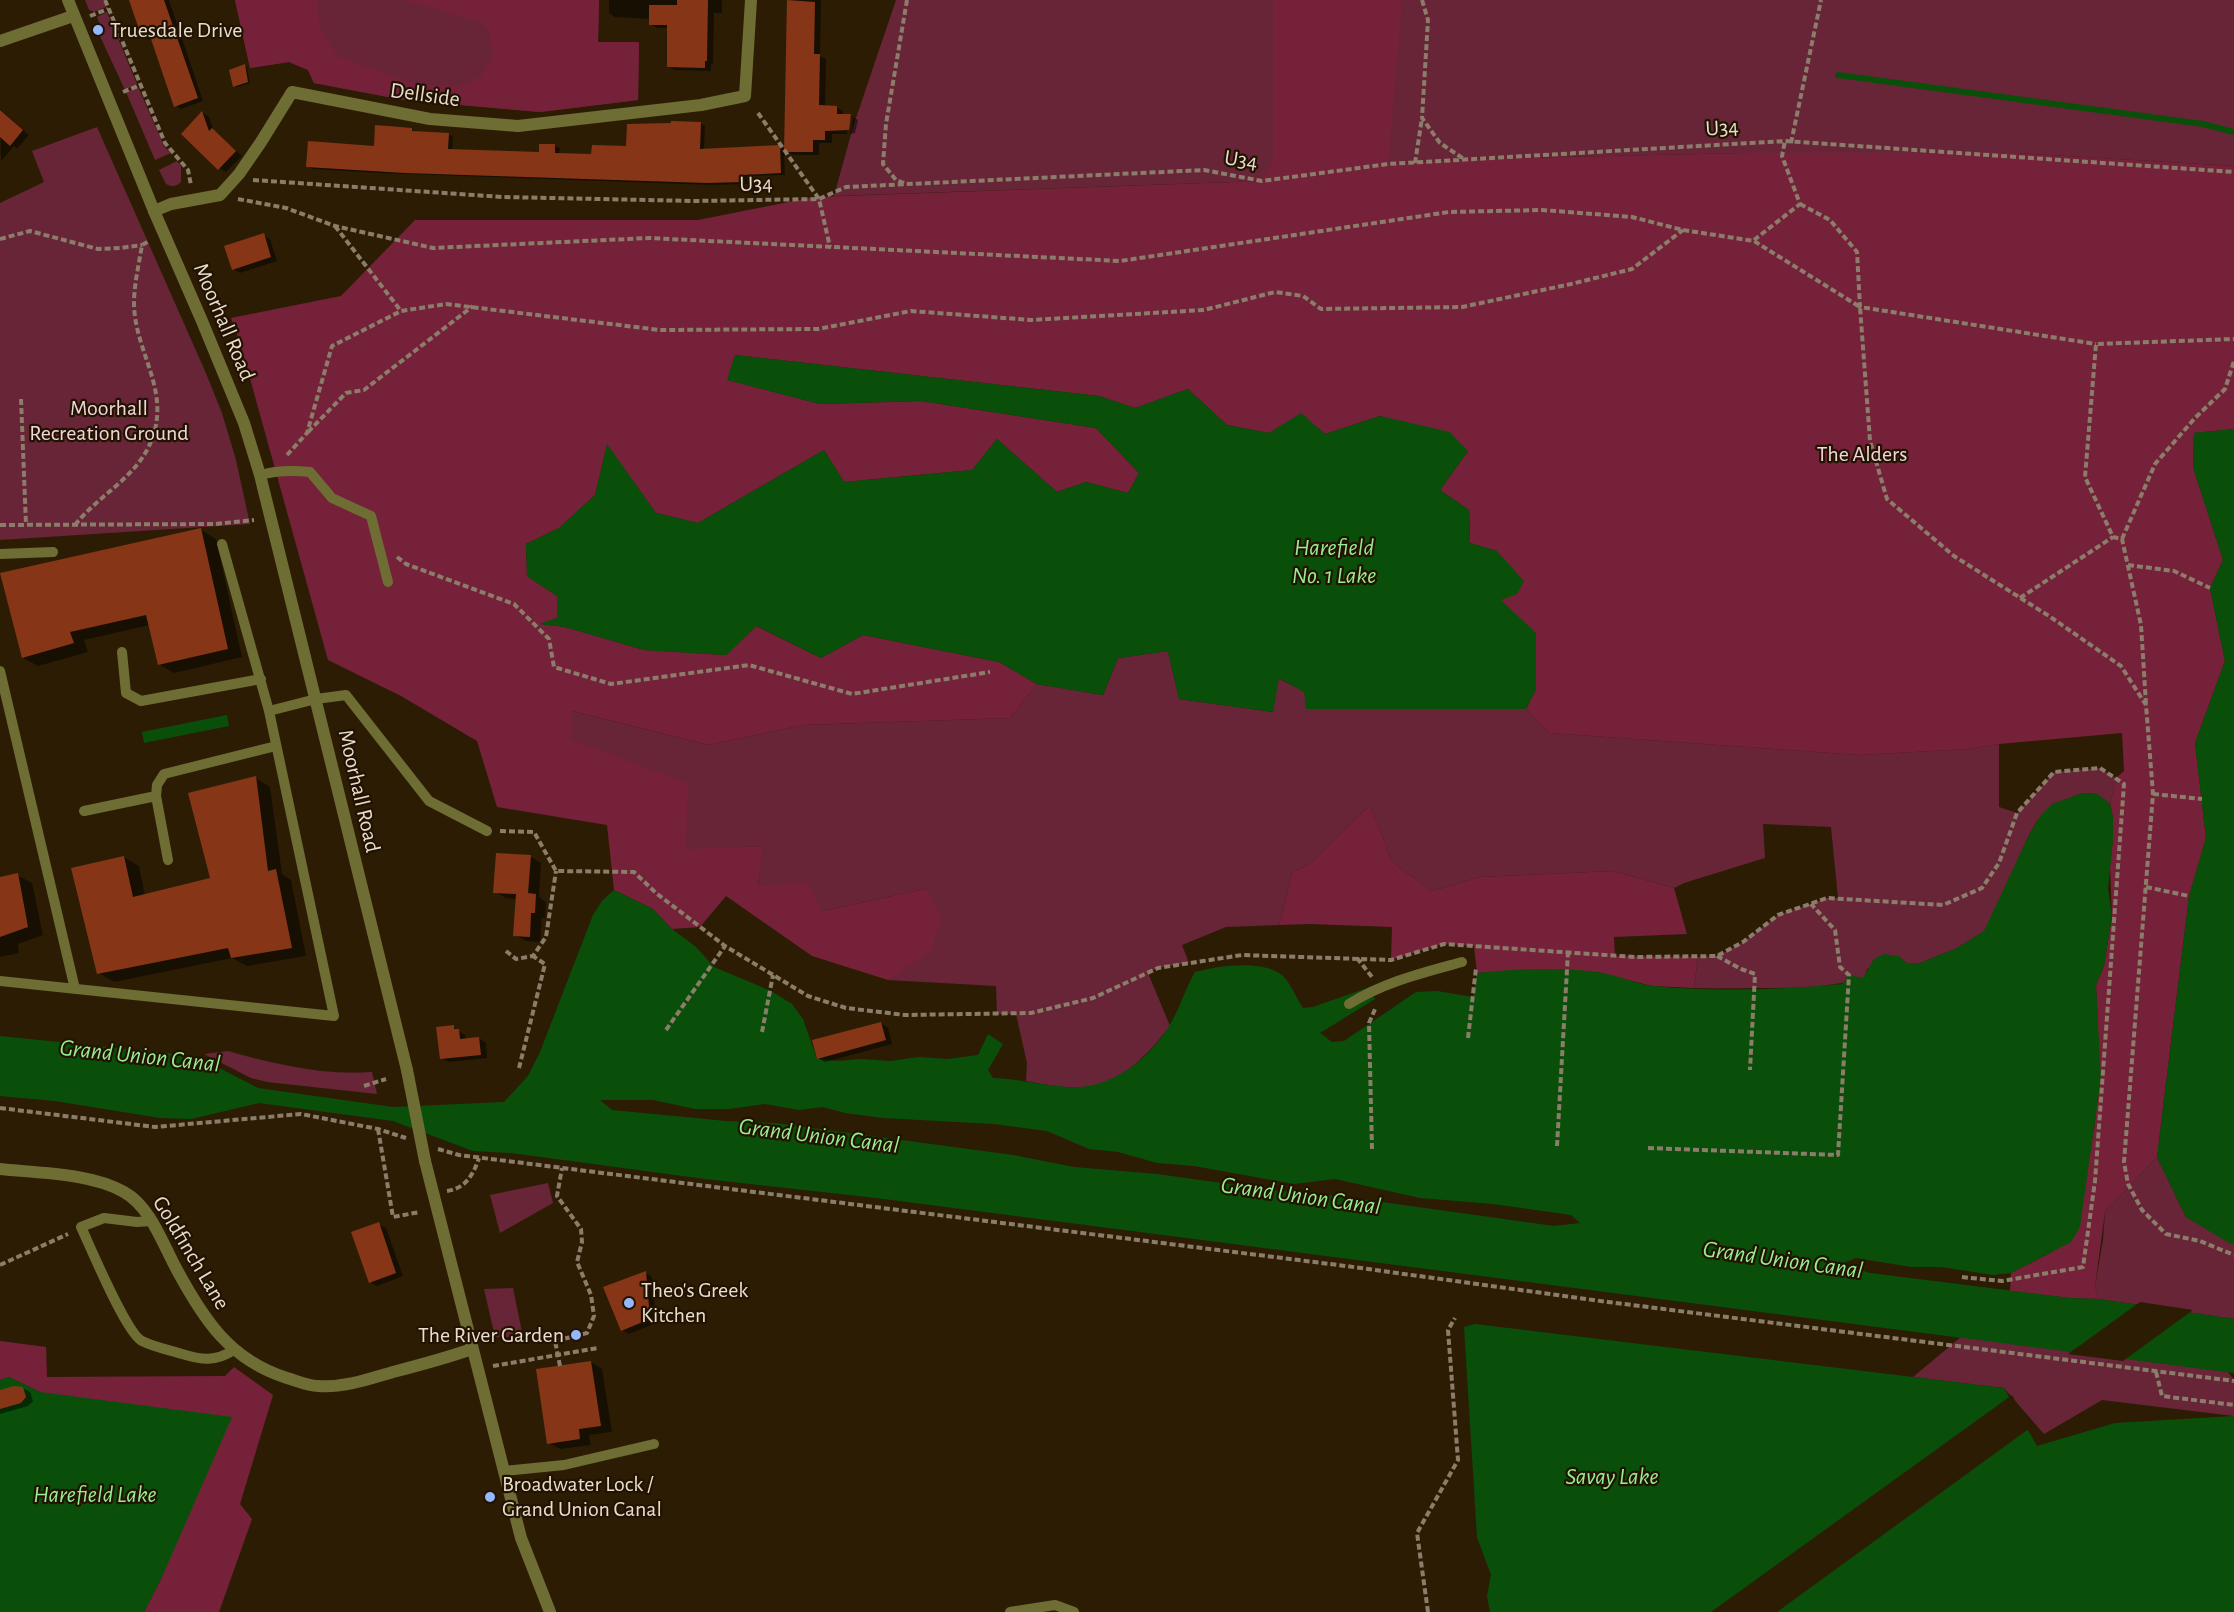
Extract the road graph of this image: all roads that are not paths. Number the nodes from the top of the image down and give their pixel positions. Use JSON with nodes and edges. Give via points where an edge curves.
{"nodes":[{"id":1,"x":68,"y":0,"type":"edge"},
{"id":2,"x":751,"y":0,"type":"edge"},
{"id":3,"x":73,"y":16,"type":"junction"},
{"id":4,"x":0,"y":41,"type":"edge"},
{"id":5,"x":154,"y":211,"type":"junction"},
{"id":6,"x":260,"y":475,"type":"junction"},
{"id":7,"x":222,"y":544,"type":"dead end"},
{"id":8,"x":53,"y":552,"type":"dead end"},
{"id":9,"x":0,"y":554,"type":"edge"},
{"id":10,"x":388,"y":582,"type":"dead end"},
{"id":11,"x":122,"y":652,"type":"dead end"},
{"id":12,"x":0,"y":671,"type":"edge"},
{"id":13,"x":261,"y":679,"type":"junction"},
{"id":14,"x":316,"y":699,"type":"junction"},
{"id":15,"x":269,"y":711,"type":"junction"},
{"id":16,"x":276,"y":746,"type":"junction"},
{"id":17,"x":156,"y":796,"type":"junction"},
{"id":18,"x":84,"y":811,"type":"dead end"},
{"id":19,"x":487,"y":831,"type":"road end"},
{"id":20,"x":168,"y":860,"type":"dead end"},
{"id":21,"x":1462,"y":962,"type":"dead end"},
{"id":22,"x":0,"y":981,"type":"edge"},
{"id":23,"x":75,"y":989,"type":"junction"},
{"id":24,"x":1349,"y":1004,"type":"dead end"},
{"id":25,"x":0,"y":1169,"type":"edge"},
{"id":26,"x":150,"y":1221,"type":"junction"},
{"id":27,"x":472,"y":1349,"type":"junction"},
{"id":28,"x":234,"y":1350,"type":"junction"},
{"id":29,"x":654,"y":1444,"type":"dead end"},
{"id":30,"x":504,"y":1471,"type":"junction"},
{"id":31,"x":550,"y":1612,"type":"edge"},
{"id":32,"x":1010,"y":1612,"type":"edge"},
{"id":33,"x":1074,"y":1612,"type":"edge"}],
"edges":[{"from":1,"to":3,"type":"street","name":"Moorhall Road"},
{"from":2,"to":5,"type":"street","name":"Dellside","via":[[745,96],[701,105],[518,126],[430,119],[292,92],[239,174],[220,195]]},
{"from":3,"to":4,"type":"street"},
{"from":3,"to":5,"type":"street","name":"Moorhall Road"},
{"from":5,"to":6,"type":"street","name":"Moorhall Road","via":[[239,413]]},
{"from":6,"to":10,"type":"lane","via":[[273,471],[310,472],[332,498],[371,516]]},
{"from":6,"to":14,"type":"street","name":"Moorhall Road"},
{"from":7,"to":13,"type":"lane"},
{"from":8,"to":9,"type":"lane"},
{"from":11,"to":13,"type":"lane","via":[[126,693],[141,701]]},
{"from":12,"to":23,"type":"lane"},
{"from":13,"to":15,"type":"lane"},
{"from":14,"to":15,"type":"lane"},
{"from":14,"to":19,"type":"lane","via":[[346,695],[429,801]]},
{"from":14,"to":27,"type":"street","name":"Moorhall Road","bridge":true},
{"from":15,"to":16,"type":"lane"},
{"from":16,"to":17,"type":"lane","via":[[164,774]]},
{"from":16,"to":23,"type":"lane","via":[[334,1016]]},
{"from":17,"to":18,"type":"lane"},
{"from":17,"to":20,"type":"lane"},
{"from":21,"to":24,"type":"lane","via":[[1406,977],[1369,991]]},
{"from":22,"to":23,"type":"lane"},
{"from":25,"to":26,"type":"street","name":"Goldfinch Lane","via":[[107,1185],[139,1203]]},
{"from":26,"to":28,"type":"street","name":"Goldfinch Lane","via":[[196,1305]]},
{"from":26,"to":28,"type":"lane","via":[[104,1218],[81,1227],[119,1310],[140,1340],[199,1359],[212,1360]]},
{"from":27,"to":28,"type":"street","name":"Goldfinch Lane","via":[[371,1379],[317,1386],[280,1376]]},
{"from":27,"to":30,"type":"street","name":"Moorhall Road"},
{"from":29,"to":30,"type":"lane","via":[[557,1466]]},
{"from":30,"to":31,"type":"street","name":"Moorhall Road","via":[[521,1538]]},
{"from":32,"to":33,"type":"lane","via":[[1055,1605]]}]}
